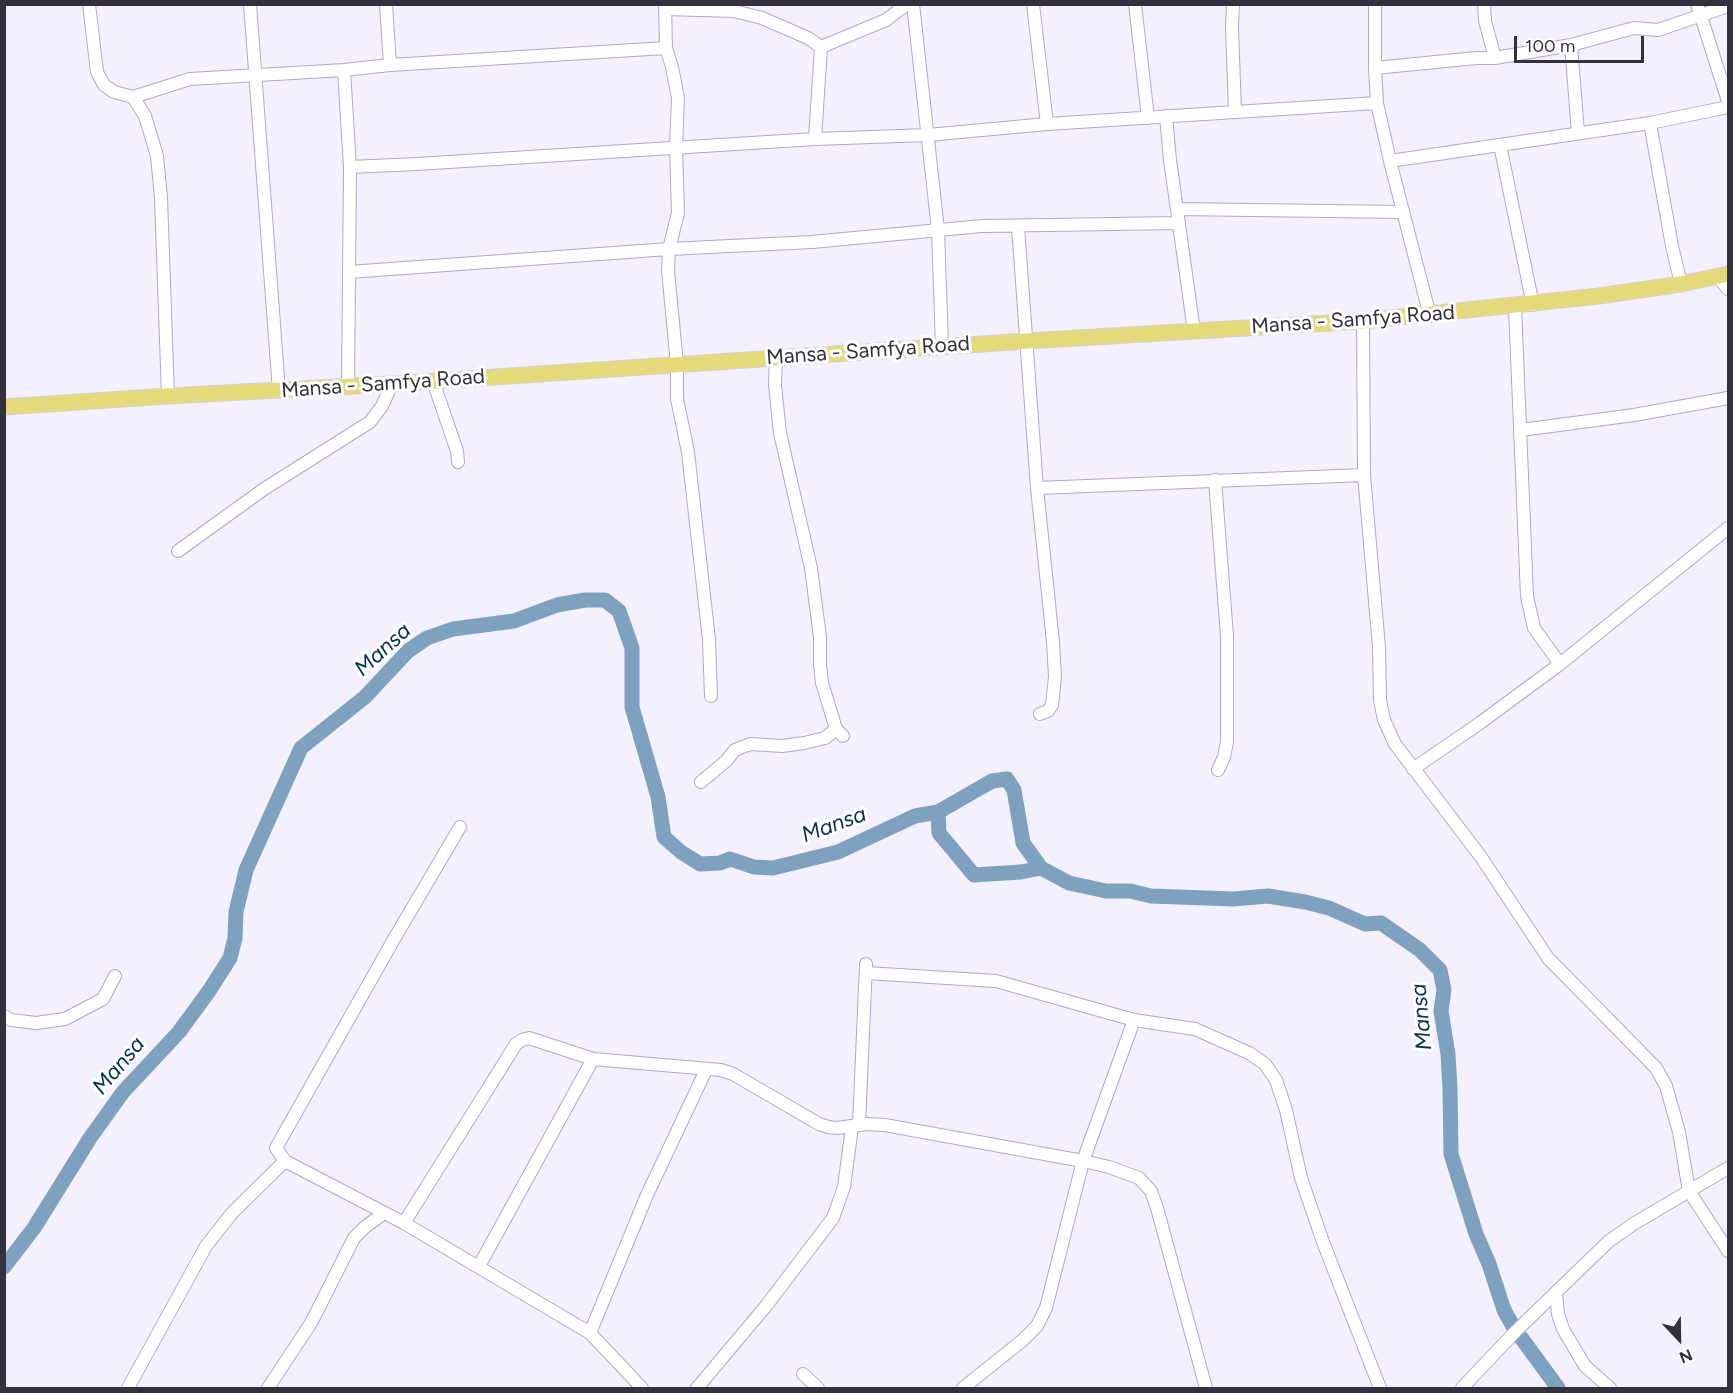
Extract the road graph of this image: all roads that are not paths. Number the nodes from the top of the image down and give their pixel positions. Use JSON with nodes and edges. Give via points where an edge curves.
{"nodes":[{"id":1,"x":89,"y":4,"type":"edge"},
{"id":2,"x":249,"y":4,"type":"edge"},
{"id":3,"x":386,"y":4,"type":"edge"},
{"id":4,"x":907,"y":4,"type":"edge"},
{"id":5,"x":913,"y":4,"type":"edge"},
{"id":6,"x":1034,"y":4,"type":"edge"},
{"id":7,"x":1135,"y":4,"type":"edge"},
{"id":8,"x":1233,"y":4,"type":"edge"},
{"id":9,"x":1375,"y":4,"type":"edge"},
{"id":10,"x":1484,"y":4,"type":"edge"},
{"id":11,"x":1728,"y":6,"type":"edge"},
{"id":12,"x":665,"y":7,"type":"edge"},
{"id":13,"x":1700,"y":10,"type":"edge"},
{"id":14,"x":1571,"y":45,"type":"junction"},
{"id":15,"x":821,"y":47,"type":"junction"},
{"id":16,"x":666,"y":48,"type":"junction"},
{"id":17,"x":1495,"y":58,"type":"junction"},
{"id":18,"x":390,"y":65,"type":"junction"},
{"id":19,"x":1375,"y":68,"type":"junction"},
{"id":20,"x":344,"y":70,"type":"junction"},
{"id":21,"x":255,"y":76,"type":"junction"},
{"id":22,"x":134,"y":97,"type":"junction"},
{"id":23,"x":1728,"y":101,"type":"edge"},
{"id":24,"x":1377,"y":103,"type":"junction"},
{"id":25,"x":1728,"y":108,"type":"edge"},
{"id":26,"x":1235,"y":112,"type":"junction"},
{"id":27,"x":1166,"y":116,"type":"junction"},
{"id":28,"x":1148,"y":118,"type":"junction"},
{"id":29,"x":1650,"y":123,"type":"junction"},
{"id":30,"x":1047,"y":124,"type":"junction"},
{"id":31,"x":1578,"y":133,"type":"junction"},
{"id":32,"x":928,"y":135,"type":"junction"},
{"id":33,"x":815,"y":139,"type":"junction"},
{"id":34,"x":1500,"y":145,"type":"junction"},
{"id":35,"x":676,"y":147,"type":"junction"},
{"id":36,"x":1390,"y":161,"type":"junction"},
{"id":37,"x":350,"y":166,"type":"junction"},
{"id":38,"x":1177,"y":209,"type":"junction"},
{"id":39,"x":1403,"y":212,"type":"junction"},
{"id":40,"x":1179,"y":223,"type":"junction"},
{"id":41,"x":1018,"y":226,"type":"junction"},
{"id":42,"x":938,"y":230,"type":"junction"},
{"id":43,"x":669,"y":249,"type":"junction"},
{"id":44,"x":349,"y":272,"type":"junction"},
{"id":45,"x":1723,"y":275,"type":"edge"},
{"id":46,"x":1681,"y":284,"type":"junction"},
{"id":47,"x":1728,"y":288,"type":"edge"},
{"id":48,"x":1533,"y":304,"type":"junction"},
{"id":49,"x":1515,"y":307,"type":"junction"},
{"id":50,"x":1430,"y":316,"type":"junction"},
{"id":51,"x":1363,"y":321,"type":"junction"},
{"id":52,"x":1194,"y":331,"type":"junction"},
{"id":53,"x":1027,"y":341,"type":"junction"},
{"id":54,"x":942,"y":346,"type":"junction"},
{"id":55,"x":776,"y":357,"type":"junction"},
{"id":56,"x":677,"y":364,"type":"junction"},
{"id":57,"x":433,"y":381,"type":"junction"},
{"id":58,"x":392,"y":384,"type":"junction"},
{"id":59,"x":348,"y":387,"type":"junction"},
{"id":60,"x":279,"y":391,"type":"junction"},
{"id":61,"x":168,"y":396,"type":"junction"},
{"id":62,"x":1728,"y":398,"type":"edge"},
{"id":63,"x":4,"y":407,"type":"edge"},
{"id":64,"x":1521,"y":430,"type":"junction"},
{"id":65,"x":458,"y":462,"type":"dead end"},
{"id":66,"x":1364,"y":475,"type":"junction"},
{"id":67,"x":1215,"y":480,"type":"junction"},
{"id":68,"x":1037,"y":488,"type":"junction"},
{"id":69,"x":1728,"y":528,"type":"edge"},
{"id":70,"x":178,"y":551,"type":"dead end"},
{"id":71,"x":1560,"y":664,"type":"junction"},
{"id":72,"x":711,"y":696,"type":"dead end"},
{"id":73,"x":1040,"y":714,"type":"dead end"},
{"id":74,"x":1413,"y":769,"type":"junction"},
{"id":75,"x":1218,"y":770,"type":"dead end"},
{"id":76,"x":701,"y":782,"type":"dead end"},
{"id":77,"x":460,"y":827,"type":"dead end"},
{"id":78,"x":115,"y":976,"type":"dead end"},
{"id":79,"x":4,"y":1016,"type":"edge"},
{"id":80,"x":1134,"y":1020,"type":"junction"},
{"id":81,"x":593,"y":1059,"type":"junction"},
{"id":82,"x":706,"y":1070,"type":"junction"},
{"id":83,"x":856,"y":1126,"type":"junction"},
{"id":84,"x":285,"y":1161,"type":"junction"},
{"id":85,"x":1083,"y":1161,"type":"junction"},
{"id":86,"x":1728,"y":1168,"type":"edge"},
{"id":87,"x":1689,"y":1191,"type":"junction"},
{"id":88,"x":384,"y":1213,"type":"junction"},
{"id":89,"x":404,"y":1223,"type":"junction"},
{"id":90,"x":1728,"y":1251,"type":"edge"},
{"id":91,"x":479,"y":1266,"type":"junction"},
{"id":92,"x":1556,"y":1292,"type":"junction"},
{"id":93,"x":590,"y":1333,"type":"junction"},
{"id":94,"x":803,"y":1374,"type":"dead end"},
{"id":95,"x":128,"y":1389,"type":"edge"},
{"id":96,"x":268,"y":1389,"type":"edge"},
{"id":97,"x":642,"y":1389,"type":"edge"},
{"id":98,"x":698,"y":1389,"type":"edge"},
{"id":99,"x":818,"y":1389,"type":"edge"},
{"id":100,"x":963,"y":1389,"type":"edge"},
{"id":101,"x":1206,"y":1389,"type":"edge"},
{"id":102,"x":1380,"y":1389,"type":"edge"},
{"id":103,"x":1462,"y":1389,"type":"edge"},
{"id":104,"x":1610,"y":1389,"type":"edge"}],
"edges":[{"from":1,"to":22,"type":"street","via":[[97,72],[104,85],[114,92]]},
{"from":2,"to":21,"type":"street"},
{"from":3,"to":18,"type":"street"},
{"from":4,"to":15,"type":"street","via":[[886,20]]},
{"from":5,"to":32,"type":"street"},
{"from":6,"to":30,"type":"street"},
{"from":7,"to":28,"type":"street"},
{"from":8,"to":26,"type":"street"},
{"from":9,"to":19,"type":"street"},
{"from":10,"to":17,"type":"street"},
{"from":11,"to":13,"type":"street"},
{"from":12,"to":15,"type":"street","via":[[734,11],[762,18]]},
{"from":12,"to":16,"type":"street"},
{"from":13,"to":14,"type":"street","via":[[1658,30],[1634,28]]},
{"from":13,"to":23,"type":"street"},
{"from":14,"to":17,"type":"street"},
{"from":14,"to":31,"type":"street"},
{"from":15,"to":33,"type":"street"},
{"from":16,"to":18,"type":"street"},
{"from":16,"to":35,"type":"street","via":[[678,98]]},
{"from":17,"to":19,"type":"street"},
{"from":18,"to":20,"type":"street"},
{"from":19,"to":24,"type":"street"},
{"from":20,"to":21,"type":"street"},
{"from":20,"to":37,"type":"street"},
{"from":21,"to":22,"type":"street","via":[[190,79]]},
{"from":21,"to":60,"type":"street"},
{"from":22,"to":61,"type":"street","via":[[145,116],[158,167]]},
{"from":24,"to":26,"type":"street"},
{"from":24,"to":36,"type":"street"},
{"from":25,"to":29,"type":"street"},
{"from":26,"to":27,"type":"street"},
{"from":27,"to":28,"type":"street"},
{"from":27,"to":38,"type":"street"},
{"from":28,"to":30,"type":"street"},
{"from":29,"to":31,"type":"street"},
{"from":29,"to":46,"type":"street"},
{"from":30,"to":32,"type":"street"},
{"from":31,"to":34,"type":"street"},
{"from":32,"to":33,"type":"street"},
{"from":32,"to":42,"type":"street"},
{"from":33,"to":35,"type":"street"},
{"from":34,"to":36,"type":"street"},
{"from":34,"to":48,"type":"street"},
{"from":35,"to":37,"type":"street"},
{"from":35,"to":43,"type":"street","via":[[678,213]]},
{"from":36,"to":39,"type":"street"},
{"from":37,"to":44,"type":"street"},
{"from":38,"to":39,"type":"street"},
{"from":38,"to":40,"type":"street"},
{"from":39,"to":50,"type":"street"},
{"from":40,"to":41,"type":"street"},
{"from":40,"to":52,"type":"street"},
{"from":41,"to":42,"type":"street"},
{"from":41,"to":53,"type":"street"},
{"from":42,"to":43,"type":"street","via":[[812,242]]},
{"from":42,"to":54,"type":"street"},
{"from":43,"to":44,"type":"street"},
{"from":43,"to":56,"type":"street"},
{"from":44,"to":59,"type":"street"},
{"from":45,"to":46,"type":"main road","name":"Mansa - Samfya Road"},
{"from":45,"to":47,"type":"street"},
{"from":46,"to":48,"type":"main road","name":"Mansa - Samfya Road"},
{"from":48,"to":49,"type":"main road","name":"Mansa - Samfya Road"},
{"from":49,"to":50,"type":"main road","name":"Mansa - Samfya Road"},
{"from":49,"to":64,"type":"street"},
{"from":50,"to":51,"type":"main road","name":"Mansa - Samfya Road"},
{"from":51,"to":52,"type":"main road","name":"Mansa - Samfya Road"},
{"from":51,"to":66,"type":"street"},
{"from":52,"to":53,"type":"main road","name":"Mansa - Samfya Road"},
{"from":53,"to":54,"type":"main road","name":"Mansa - Samfya Road"},
{"from":53,"to":68,"type":"street"},
{"from":54,"to":55,"type":"main road","name":"Mansa - Samfya Road"},
{"from":55,"to":56,"type":"main road","name":"Mansa - Samfya Road"},
{"from":55,"to":76,"type":"street","via":[[780,433],[807,546],[820,637],[822,683],[839,732],[782,746],[750,744],[735,750]]},
{"from":56,"to":57,"type":"main road","name":"Mansa - Samfya Road"},
{"from":56,"to":72,"type":"street","via":[[677,399],[688,452],[709,640]]},
{"from":57,"to":58,"type":"main road","name":"Mansa - Samfya Road"},
{"from":57,"to":65,"type":"street"},
{"from":58,"to":59,"type":"main road","name":"Mansa - Samfya Road"},
{"from":58,"to":70,"type":"street","via":[[370,422],[264,489]]},
{"from":59,"to":60,"type":"main road","name":"Mansa - Samfya Road"},
{"from":60,"to":61,"type":"main road","name":"Mansa - Samfya Road"},
{"from":61,"to":63,"type":"main road","name":"Mansa - Samfya Road"},
{"from":62,"to":64,"type":"street"},
{"from":64,"to":71,"type":"street","via":[[1530,617],[1537,634]]},
{"from":66,"to":67,"type":"street"},
{"from":66,"to":74,"type":"street","via":[[1380,700],[1391,736]]},
{"from":67,"to":68,"type":"street"},
{"from":67,"to":75,"type":"street","via":[[1227,636],[1227,742]]},
{"from":68,"to":73,"type":"street","via":[[1055,677],[1052,705]]},
{"from":69,"to":71,"type":"street"},
{"from":71,"to":74,"type":"street"},
{"from":74,"to":87,"type":"street","via":[[1481,857],[1548,958],[1656,1068],[1666,1086],[1679,1132]]},
{"from":77,"to":84,"type":"street","via":[[276,1148]]},
{"from":78,"to":79,"type":"street","via":[[103,999],[65,1019],[36,1023]]},
{"from":80,"to":83,"type":"street","via":[[996,981],[866,969]]},
{"from":80,"to":85,"type":"street"},
{"from":80,"to":102,"type":"street","via":[[1195,1029],[1249,1053],[1265,1064],[1276,1080],[1319,1232]]},
{"from":81,"to":82,"type":"street"},
{"from":81,"to":89,"type":"street","via":[[529,1038],[516,1044]]},
{"from":81,"to":91,"type":"street"},
{"from":82,"to":83,"type":"street","via":[[734,1074],[819,1124],[837,1128]]},
{"from":82,"to":93,"type":"street","via":[[647,1196]]},
{"from":83,"to":85,"type":"street","via":[[885,1125]]},
{"from":83,"to":98,"type":"street","via":[[844,1187],[833,1218]]},
{"from":84,"to":88,"type":"street"},
{"from":84,"to":95,"type":"street","via":[[206,1246]]},
{"from":85,"to":100,"type":"street","via":[[1046,1308],[1037,1326]]},
{"from":85,"to":101,"type":"street","via":[[1139,1178],[1151,1191]]},
{"from":86,"to":87,"type":"street"},
{"from":87,"to":90,"type":"street"},
{"from":87,"to":92,"type":"street","via":[[1609,1241]]},
{"from":88,"to":89,"type":"street"},
{"from":88,"to":96,"type":"street","via":[[354,1238],[311,1323]]},
{"from":89,"to":91,"type":"street"},
{"from":91,"to":93,"type":"street"},
{"from":92,"to":103,"type":"street"},
{"from":92,"to":104,"type":"street","via":[[1563,1329],[1585,1366]]},
{"from":93,"to":97,"type":"street"},
{"from":94,"to":99,"type":"street"}]}
